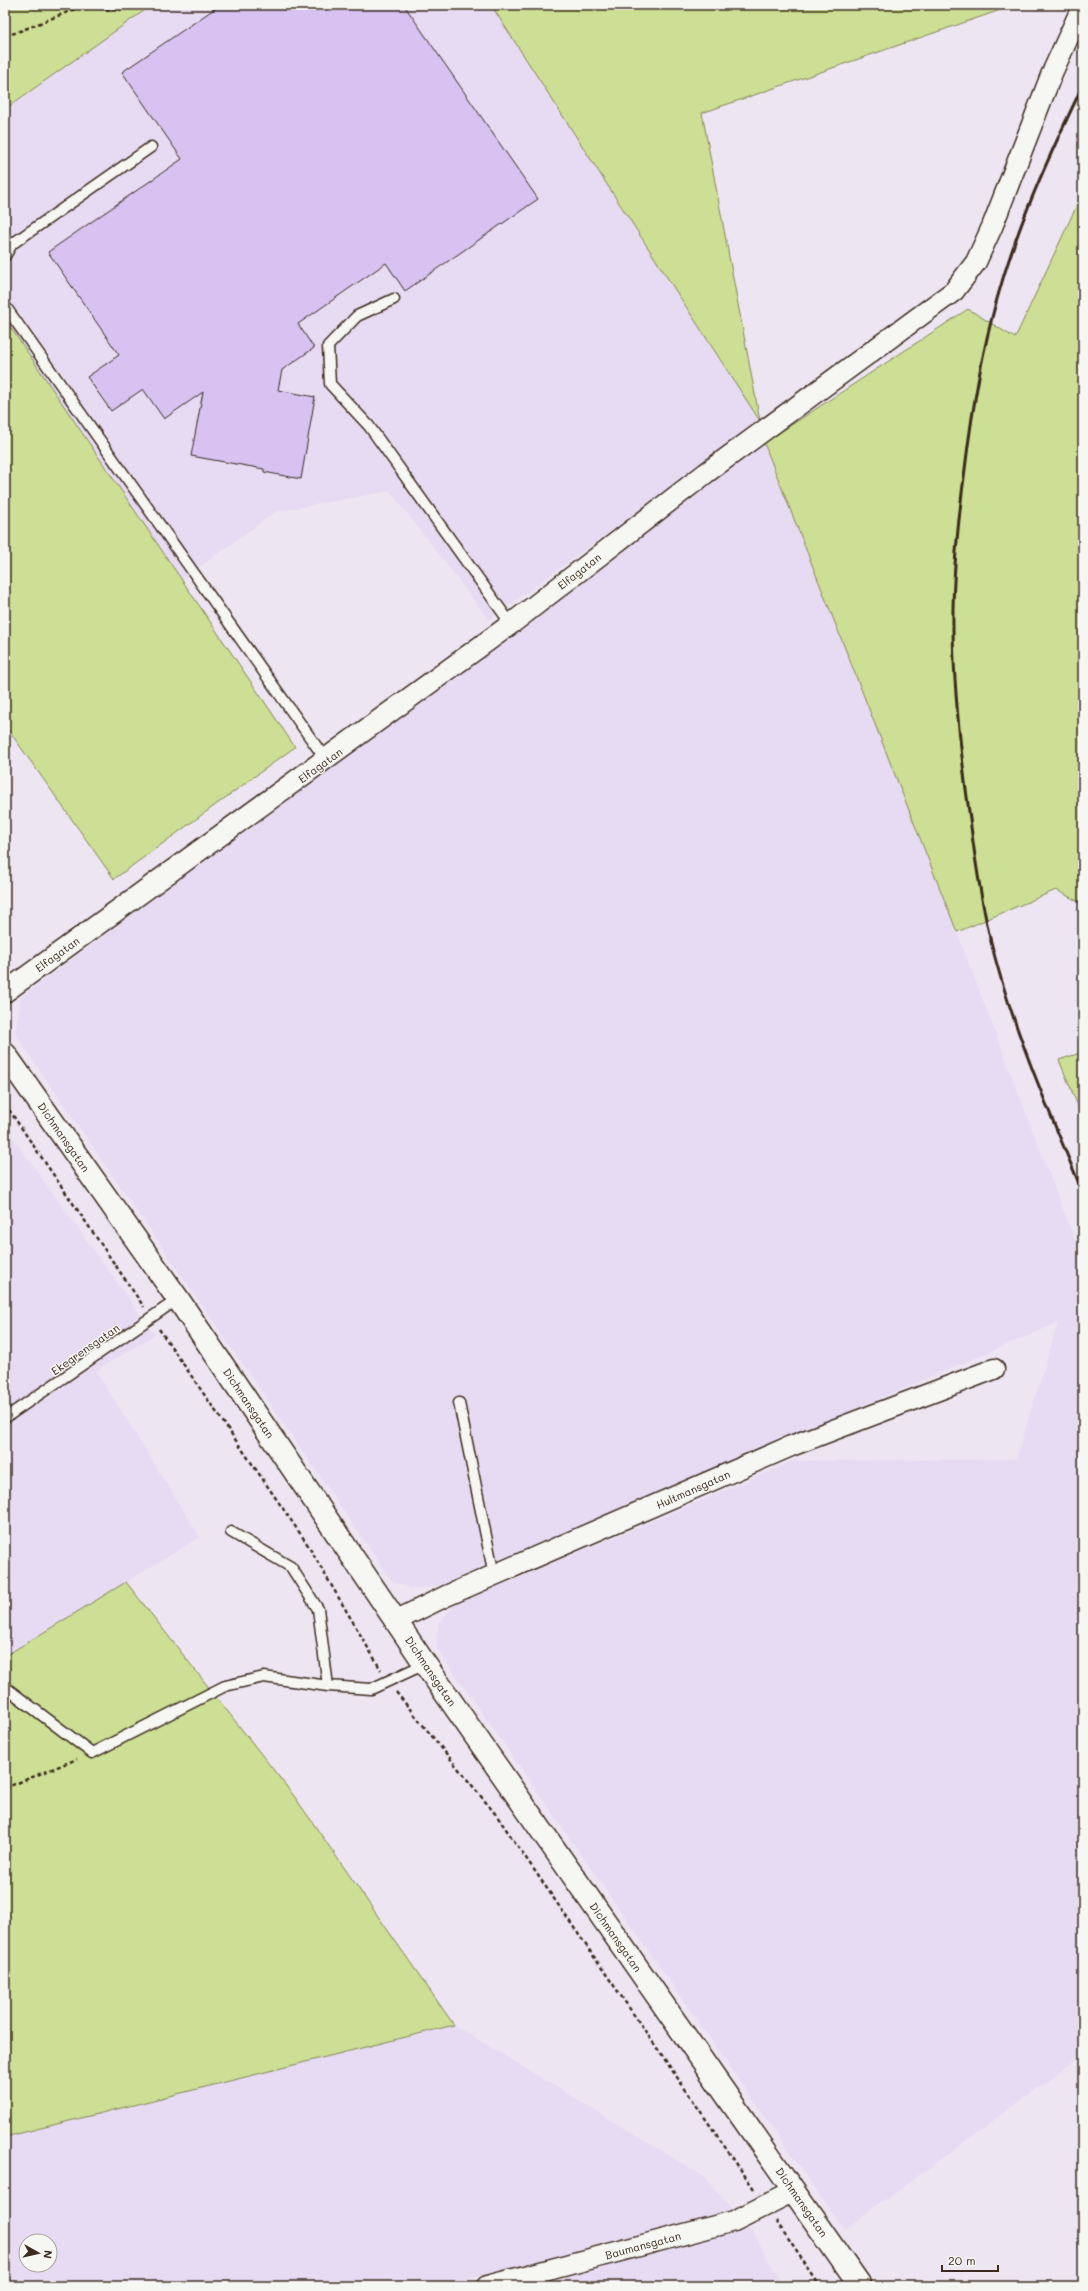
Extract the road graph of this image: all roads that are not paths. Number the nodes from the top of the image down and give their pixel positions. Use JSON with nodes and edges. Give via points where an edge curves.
{"nodes":[{"id":1,"x":1083,"y":5,"type":"edge"},
{"id":2,"x":151,"y":147,"type":"dead end"},
{"id":3,"x":5,"y":256,"type":"edge"},
{"id":4,"x":394,"y":299,"type":"dead end"},
{"id":5,"x":5,"y":306,"type":"edge"},
{"id":6,"x":511,"y":624,"type":"junction"},
{"id":7,"x":326,"y":760,"type":"junction"},
{"id":8,"x":5,"y":992,"type":"edge"},
{"id":9,"x":5,"y":1054,"type":"edge"},
{"id":10,"x":178,"y":1300,"type":"junction"},
{"id":11,"x":994,"y":1370,"type":"dead end"},
{"id":12,"x":459,"y":1403,"type":"dead end"},
{"id":13,"x":5,"y":1418,"type":"edge"},
{"id":14,"x":231,"y":1532,"type":"dead end"},
{"id":15,"x":494,"y":1575,"type":"junction"},
{"id":16,"x":397,"y":1620,"type":"junction"},
{"id":17,"x":425,"y":1664,"type":"junction"},
{"id":18,"x":328,"y":1686,"type":"junction"},
{"id":19,"x":5,"y":1687,"type":"edge"},
{"id":20,"x":794,"y":2191,"type":"junction"},
{"id":21,"x":487,"y":2286,"type":"edge"},
{"id":22,"x":860,"y":2286,"type":"edge"}],
"edges":[{"from":1,"to":6,"type":"street","name":"Elfagatan","via":[[1052,73],[992,227],[976,262],[954,291],[706,473]]},
{"from":2,"to":3,"type":"lane","via":[[12,244]]},
{"from":4,"to":6,"type":"lane","via":[[357,316],[328,346],[330,384],[369,426]]},
{"from":5,"to":7,"type":"lane"},
{"from":6,"to":7,"type":"street","name":"Elfagatan"},
{"from":7,"to":8,"type":"street","name":"Elfagatan"},
{"from":9,"to":10,"type":"street","name":"Dichmansgatan"},
{"from":10,"to":13,"type":"lane","name":"Ekegrensgatan"},
{"from":10,"to":16,"type":"street","name":"Dichmansgatan"},
{"from":11,"to":15,"type":"street","name":"Hultmansgatan","via":[[792,1446]]},
{"from":12,"to":15,"type":"lane"},
{"from":14,"to":18,"type":"lane","via":[[291,1567],[318,1609]]},
{"from":15,"to":16,"type":"street","name":"Hultmansgatan"},
{"from":16,"to":17,"type":"street","name":"Dichmansgatan"},
{"from":17,"to":18,"type":"lane","via":[[371,1689]]},
{"from":17,"to":20,"type":"street","name":"Dichmansgatan"},
{"from":18,"to":19,"type":"lane","via":[[264,1678],[225,1686],[92,1753]]},
{"from":20,"to":21,"type":"street","name":"Baumansgatan","via":[[734,2221]]},
{"from":20,"to":22,"type":"street","name":"Dichmansgatan"}]}
